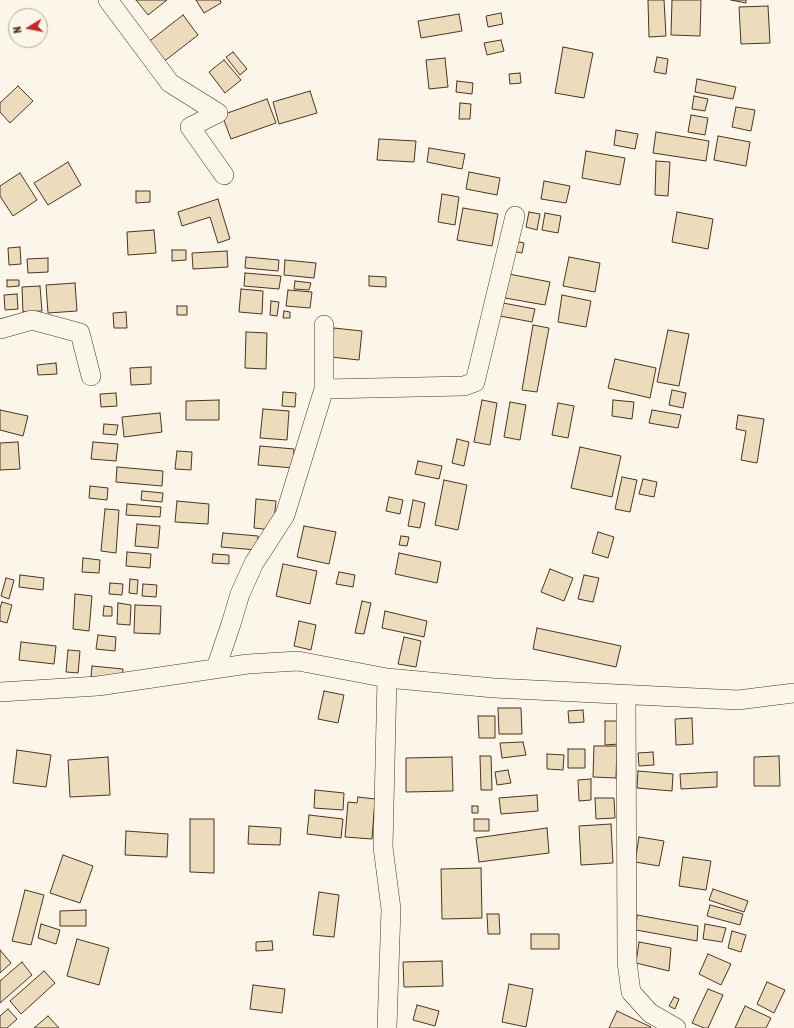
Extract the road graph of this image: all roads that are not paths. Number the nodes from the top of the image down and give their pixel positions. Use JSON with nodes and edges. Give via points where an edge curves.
{"nodes":[{"id":1,"x":108,"y":0,"type":"edge"},
{"id":2,"x":224,"y":175,"type":"dead end"},
{"id":3,"x":515,"y":216,"type":"dead end"},
{"id":4,"x":324,"y":325,"type":"dead end"},
{"id":5,"x":0,"y":329,"type":"edge"},
{"id":6,"x":91,"y":376,"type":"dead end"},
{"id":7,"x":324,"y":389,"type":"junction"},
{"id":8,"x":216,"y":668,"type":"junction"},
{"id":9,"x":387,"y":678,"type":"junction"},
{"id":10,"x":0,"y":692,"type":"edge"},
{"id":11,"x":794,"y":693,"type":"edge"},
{"id":12,"x":626,"y":695,"type":"junction"},
{"id":13,"x":387,"y":1028,"type":"edge"},
{"id":14,"x":676,"y":1028,"type":"edge"}],
"edges":[{"from":1,"to":2,"type":"street","via":[[170,83],[218,113],[190,127]]},
{"from":3,"to":7,"type":"street","via":[[475,382],[464,386]]},
{"from":4,"to":7,"type":"street"},
{"from":5,"to":6,"type":"street","via":[[32,320],[80,333]]},
{"from":7,"to":8,"type":"street","via":[[286,515],[254,563],[240,594]]},
{"from":8,"to":9,"type":"street","via":[[298,661]]},
{"from":8,"to":10,"type":"street","via":[[98,686]]},
{"from":9,"to":12,"type":"street","via":[[494,688]]},
{"from":9,"to":13,"type":"street","via":[[383,847],[391,909]]},
{"from":11,"to":12,"type":"street","via":[[738,700]]},
{"from":12,"to":14,"type":"street","via":[[627,962],[631,992],[650,1013]]}]}
